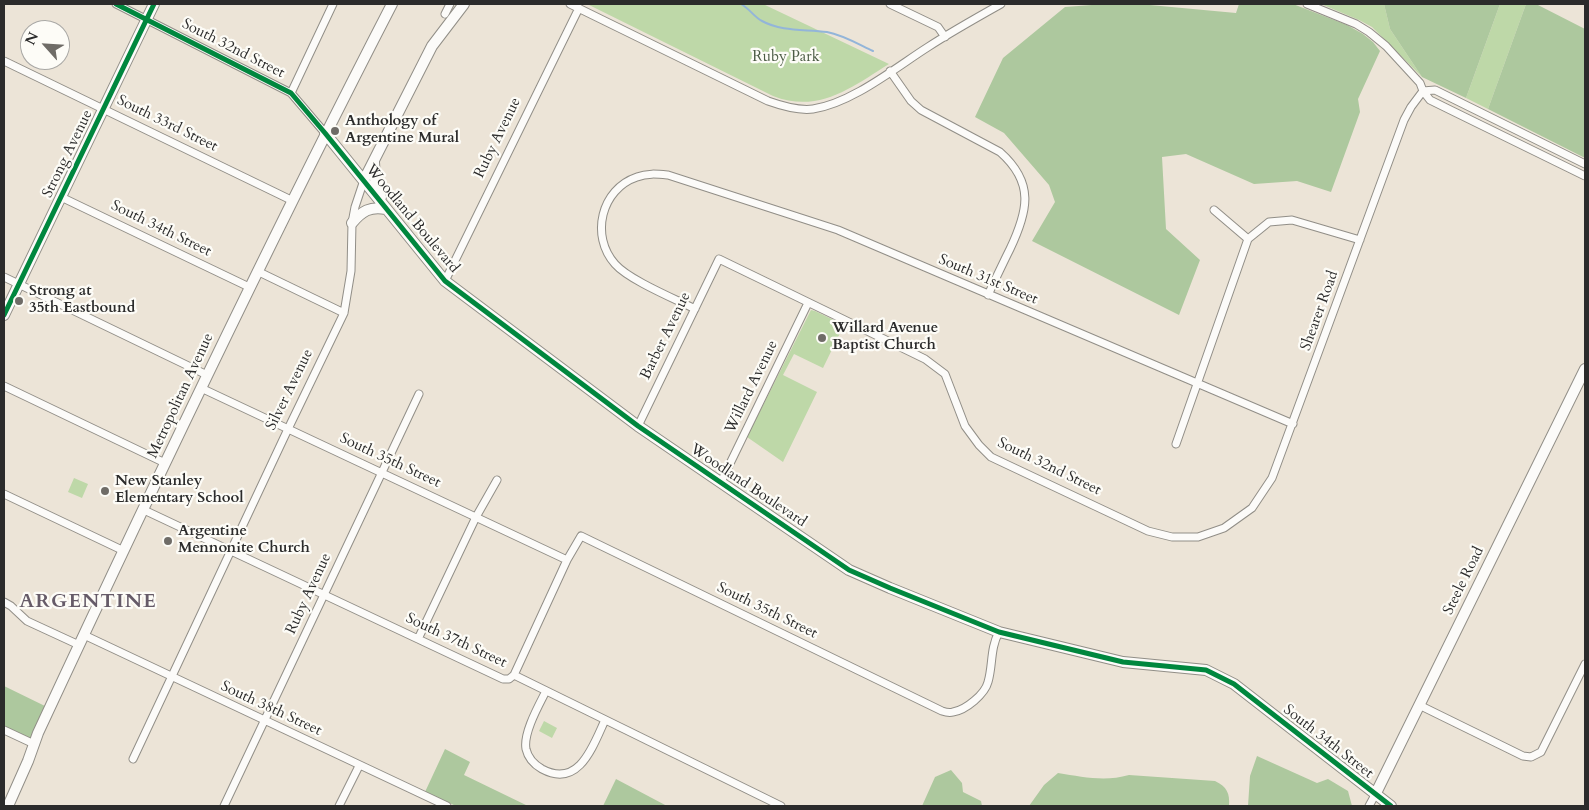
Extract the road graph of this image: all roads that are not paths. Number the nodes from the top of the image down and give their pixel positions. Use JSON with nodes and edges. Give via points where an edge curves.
{"nodes":[{"id":1,"x":116,"y":4,"type":"edge"},
{"id":2,"x":154,"y":4,"type":"edge"},
{"id":3,"x":332,"y":4,"type":"edge"},
{"id":4,"x":392,"y":4,"type":"edge"},
{"id":5,"x":450,"y":4,"type":"edge"},
{"id":6,"x":464,"y":4,"type":"edge"},
{"id":7,"x":570,"y":4,"type":"edge"},
{"id":8,"x":890,"y":4,"type":"edge"},
{"id":9,"x":1001,"y":4,"type":"edge"},
{"id":10,"x":1307,"y":4,"type":"edge"},
{"id":11,"x":579,"y":8,"type":"junction"},
{"id":12,"x":445,"y":14,"type":"dead end"},
{"id":13,"x":147,"y":18,"type":"junction"},
{"id":14,"x":440,"y":26,"type":"dead end"},
{"id":15,"x":945,"y":37,"type":"junction"},
{"id":16,"x":432,"y":46,"type":"junction"},
{"id":17,"x":4,"y":61,"type":"edge"},
{"id":18,"x":890,"y":71,"type":"junction"},
{"id":19,"x":1423,"y":91,"type":"junction"},
{"id":20,"x":291,"y":93,"type":"junction"},
{"id":21,"x":103,"y":108,"type":"junction"},
{"id":22,"x":326,"y":133,"type":"junction"},
{"id":23,"x":374,"y":161,"type":"junction"},
{"id":24,"x":1585,"y":164,"type":"edge"},
{"id":25,"x":1585,"y":176,"type":"edge"},
{"id":26,"x":364,"y":180,"type":"junction"},
{"id":27,"x":61,"y":197,"type":"junction"},
{"id":28,"x":292,"y":200,"type":"junction"},
{"id":29,"x":386,"y":209,"type":"junction"},
{"id":30,"x":1214,"y":210,"type":"dead end"},
{"id":31,"x":352,"y":223,"type":"junction"},
{"id":32,"x":1248,"y":239,"type":"junction"},
{"id":33,"x":1360,"y":240,"type":"junction"},
{"id":34,"x":719,"y":259,"type":"joint"},
{"id":35,"x":257,"y":271,"type":"junction"},
{"id":36,"x":4,"y":278,"type":"edge"},
{"id":37,"x":445,"y":281,"type":"junction"},
{"id":38,"x":19,"y":285,"type":"junction"},
{"id":39,"x":249,"y":287,"type":"junction"},
{"id":40,"x":988,"y":295,"type":"junction"},
{"id":41,"x":808,"y":303,"type":"junction"},
{"id":42,"x":695,"y":309,"type":"junction"},
{"id":43,"x":344,"y":313,"type":"junction"},
{"id":44,"x":4,"y":315,"type":"edge"},
{"id":45,"x":1585,"y":369,"type":"edge"},
{"id":46,"x":207,"y":375,"type":"junction"},
{"id":47,"x":1197,"y":384,"type":"junction"},
{"id":48,"x":4,"y":386,"type":"edge"},
{"id":49,"x":201,"y":388,"type":"junction"},
{"id":50,"x":419,"y":394,"type":"dead end"},
{"id":51,"x":1293,"y":424,"type":"junction"},
{"id":52,"x":638,"y":426,"type":"junction"},
{"id":53,"x":288,"y":429,"type":"junction"},
{"id":54,"x":1176,"y":444,"type":"dead end"},
{"id":55,"x":165,"y":463,"type":"junction"},
{"id":56,"x":382,"y":473,"type":"junction"},
{"id":57,"x":497,"y":480,"type":"dead end"},
{"id":58,"x":721,"y":482,"type":"junction"},
{"id":59,"x":4,"y":494,"type":"edge"},
{"id":60,"x":144,"y":510,"type":"junction"},
{"id":61,"x":476,"y":517,"type":"junction"},
{"id":62,"x":1224,"y":528,"type":"joint"},
{"id":63,"x":230,"y":551,"type":"junction"},
{"id":64,"x":124,"y":552,"type":"junction"},
{"id":65,"x":567,"y":560,"type":"junction"},
{"id":66,"x":325,"y":595,"type":"junction"},
{"id":67,"x":4,"y":602,"type":"edge"},
{"id":68,"x":999,"y":632,"type":"junction"},
{"id":69,"x":418,"y":639,"type":"junction"},
{"id":70,"x":81,"y":640,"type":"junction"},
{"id":71,"x":1585,"y":664,"type":"edge"},
{"id":72,"x":514,"y":675,"type":"junction"},
{"id":73,"x":171,"y":677,"type":"junction"},
{"id":74,"x":546,"y":691,"type":"junction"},
{"id":75,"x":1250,"y":697,"type":"joint"},
{"id":76,"x":1419,"y":705,"type":"junction"},
{"id":77,"x":605,"y":720,"type":"junction"},
{"id":78,"x":265,"y":722,"type":"junction"},
{"id":79,"x":4,"y":730,"type":"edge"},
{"id":80,"x":34,"y":744,"type":"junction"},
{"id":81,"x":133,"y":759,"type":"dead end"},
{"id":82,"x":359,"y":766,"type":"junction"},
{"id":83,"x":1375,"y":795,"type":"junction"},
{"id":84,"x":8,"y":806,"type":"edge"},
{"id":85,"x":224,"y":806,"type":"edge"},
{"id":86,"x":338,"y":806,"type":"edge"},
{"id":87,"x":447,"y":806,"type":"edge"},
{"id":88,"x":781,"y":806,"type":"edge"},
{"id":89,"x":1369,"y":806,"type":"edge"},
{"id":90,"x":1391,"y":806,"type":"edge"}],
"edges":[{"from":1,"to":13,"type":"street","name":"South 32nd Street"},
{"from":2,"to":13,"type":"street","name":"Strong Avenue"},
{"from":3,"to":20,"type":"street"},
{"from":4,"to":22,"type":"street","name":"Metropolitan Avenue"},
{"from":5,"to":12,"type":"street"},
{"from":6,"to":16,"type":"street"},
{"from":7,"to":11,"type":"street"},
{"from":8,"to":15,"type":"street","via":[[938,27]]},
{"from":9,"to":15,"type":"street"},
{"from":10,"to":19,"type":"street","via":[[1369,32],[1386,46]]},
{"from":11,"to":18,"type":"street","via":[[768,102],[785,107],[811,109],[827,106],[852,95]]},
{"from":11,"to":37,"type":"street","name":"Ruby Avenue"},
{"from":13,"to":20,"type":"street","name":"South 32nd Street"},
{"from":13,"to":21,"type":"street","name":"Strong Avenue"},
{"from":14,"to":16,"type":"street","name":"Silver Avenue"},
{"from":15,"to":18,"type":"street"},
{"from":16,"to":23,"type":"street","name":"Silver Avenue"},
{"from":17,"to":21,"type":"street","name":"South 33rd Street"},
{"from":18,"to":40,"type":"street","via":[[921,110],[987,144],[1010,160],[1021,179],[1026,204],[1019,229]]},
{"from":19,"to":24,"type":"street","via":[[1435,90]]},
{"from":19,"to":25,"type":"street","via":[[1430,100]]},
{"from":19,"to":33,"type":"street","name":"Shearer Road","via":[[1404,120]]},
{"from":20,"to":22,"type":"street","name":"South 32nd Street"},
{"from":21,"to":27,"type":"street","name":"Strong Avenue"},
{"from":21,"to":28,"type":"street","name":"South 33rd Street"},
{"from":22,"to":26,"type":"street","name":"Woodland Boulevard"},
{"from":22,"to":28,"type":"street","name":"Metropolitan Avenue"},
{"from":23,"to":26,"type":"street","name":"Silver Avenue"},
{"from":23,"to":29,"type":"street","via":[[375,179]]},
{"from":26,"to":29,"type":"street","name":"Woodland Boulevard"},
{"from":26,"to":31,"type":"street","name":"Silver Avenue"},
{"from":27,"to":38,"type":"street","name":"Strong Avenue"},
{"from":27,"to":39,"type":"street","name":"South 34th Street"},
{"from":28,"to":35,"type":"street","name":"Metropolitan Avenue"},
{"from":29,"to":31,"type":"street","via":[[363,211]]},
{"from":29,"to":37,"type":"street","name":"Woodland Boulevard"},
{"from":30,"to":32,"type":"street"},
{"from":31,"to":43,"type":"street","name":"Silver Avenue","via":[[351,271]]},
{"from":32,"to":33,"type":"street","via":[[1268,222],[1292,220]]},
{"from":32,"to":47,"type":"street"},
{"from":33,"to":51,"type":"street","name":"Shearer Road"},
{"from":34,"to":41,"type":"street","name":"South 32nd Street"},
{"from":34,"to":42,"type":"street","name":"Barber Avenue"},
{"from":35,"to":39,"type":"street","name":"Metropolitan Avenue"},
{"from":35,"to":43,"type":"street"},
{"from":36,"to":38,"type":"street"},
{"from":37,"to":52,"type":"street","name":"Woodland Boulevard"},
{"from":38,"to":44,"type":"street","name":"Strong Avenue"},
{"from":38,"to":46,"type":"street"},
{"from":39,"to":46,"type":"street","name":"Metropolitan Avenue"},
{"from":40,"to":42,"type":"street","name":"South 31st Street","via":[[838,230],[668,175],[637,176],[615,190],[606,203],[601,233],[606,252],[630,276]]},
{"from":40,"to":47,"type":"street","name":"South 31st Street"},
{"from":41,"to":58,"type":"street","name":"Willard Avenue"},
{"from":41,"to":62,"type":"street","name":"South 32nd Street","via":[[913,352],[945,374],[965,426],[992,457],[1148,531],[1172,537],[1198,537]]},
{"from":42,"to":52,"type":"street","name":"Barber Avenue"},
{"from":43,"to":53,"type":"street","name":"Silver Avenue"},
{"from":45,"to":76,"type":"street","name":"Steele Road"},
{"from":46,"to":49,"type":"street","name":"Metropolitan Avenue"},
{"from":47,"to":51,"type":"street","name":"South 31st Street"},
{"from":47,"to":54,"type":"street"},
{"from":48,"to":55,"type":"street"},
{"from":49,"to":53,"type":"street","name":"South 35th Street"},
{"from":49,"to":55,"type":"street","name":"Metropolitan Avenue"},
{"from":50,"to":56,"type":"street","name":"Ruby Avenue"},
{"from":51,"to":62,"type":"street","name":"Shearer Road","via":[[1272,478],[1252,508]]},
{"from":52,"to":58,"type":"street","name":"Woodland Boulevard"},
{"from":53,"to":56,"type":"street","name":"South 35th Street"},
{"from":53,"to":63,"type":"street","name":"Silver Avenue"},
{"from":55,"to":60,"type":"street","name":"Metropolitan Avenue"},
{"from":56,"to":61,"type":"street","name":"South 35th Street"},
{"from":56,"to":66,"type":"street","name":"Ruby Avenue"},
{"from":57,"to":61,"type":"street"},
{"from":58,"to":68,"type":"street","name":"Woodland Boulevard","via":[[861,576]]},
{"from":59,"to":64,"type":"street"},
{"from":60,"to":63,"type":"street","name":"South 37th Street"},
{"from":60,"to":64,"type":"street","name":"Metropolitan Avenue"},
{"from":61,"to":65,"type":"street","name":"South 35th Street"},
{"from":61,"to":69,"type":"street"},
{"from":63,"to":66,"type":"street","name":"South 37th Street"},
{"from":63,"to":73,"type":"street","name":"Silver Avenue"},
{"from":64,"to":70,"type":"street","name":"Metropolitan Avenue"},
{"from":65,"to":68,"type":"street","name":"South 35th Street","via":[[581,536],[942,711],[953,712],[966,707],[986,688],[992,650]]},
{"from":65,"to":72,"type":"street"},
{"from":66,"to":69,"type":"street","name":"South 37th Street"},
{"from":66,"to":78,"type":"street","name":"Ruby Avenue"},
{"from":67,"to":70,"type":"street","name":"South 38th Street","via":[[27,621]]},
{"from":68,"to":75,"type":"street","name":"Woodland Boulevard","via":[[1123,662],[1206,670],[1225,678]]},
{"from":69,"to":72,"type":"street","name":"South 37th Street","via":[[503,680]]},
{"from":70,"to":73,"type":"street","name":"South 38th Street"},
{"from":70,"to":80,"type":"street","name":"Metropolitan Avenue"},
{"from":71,"to":76,"type":"street","via":[[1541,752],[1531,757]]},
{"from":72,"to":74,"type":"street","name":"South 37th Street"},
{"from":73,"to":78,"type":"street","name":"South 38th Street"},
{"from":73,"to":81,"type":"street","name":"Silver Avenue"},
{"from":74,"to":77,"type":"street","name":"South 37th Street"},
{"from":74,"to":77,"type":"street","via":[[528,731],[526,748],[536,765],[550,773],[560,774],[580,766]]},
{"from":75,"to":83,"type":"street","name":"South 34th Street"},
{"from":76,"to":83,"type":"street","name":"Steele Road"},
{"from":77,"to":88,"type":"street","name":"South 37th Street"},
{"from":78,"to":82,"type":"street","name":"South 38th Street"},
{"from":78,"to":85,"type":"street","name":"Ruby Avenue"},
{"from":79,"to":80,"type":"street"},
{"from":80,"to":84,"type":"street","name":"Metropolitan Avenue"},
{"from":82,"to":86,"type":"street"},
{"from":82,"to":87,"type":"street","name":"South 38th Street"},
{"from":83,"to":89,"type":"street","name":"Steele Road"},
{"from":83,"to":90,"type":"street","name":"South 34th Street"}]}
